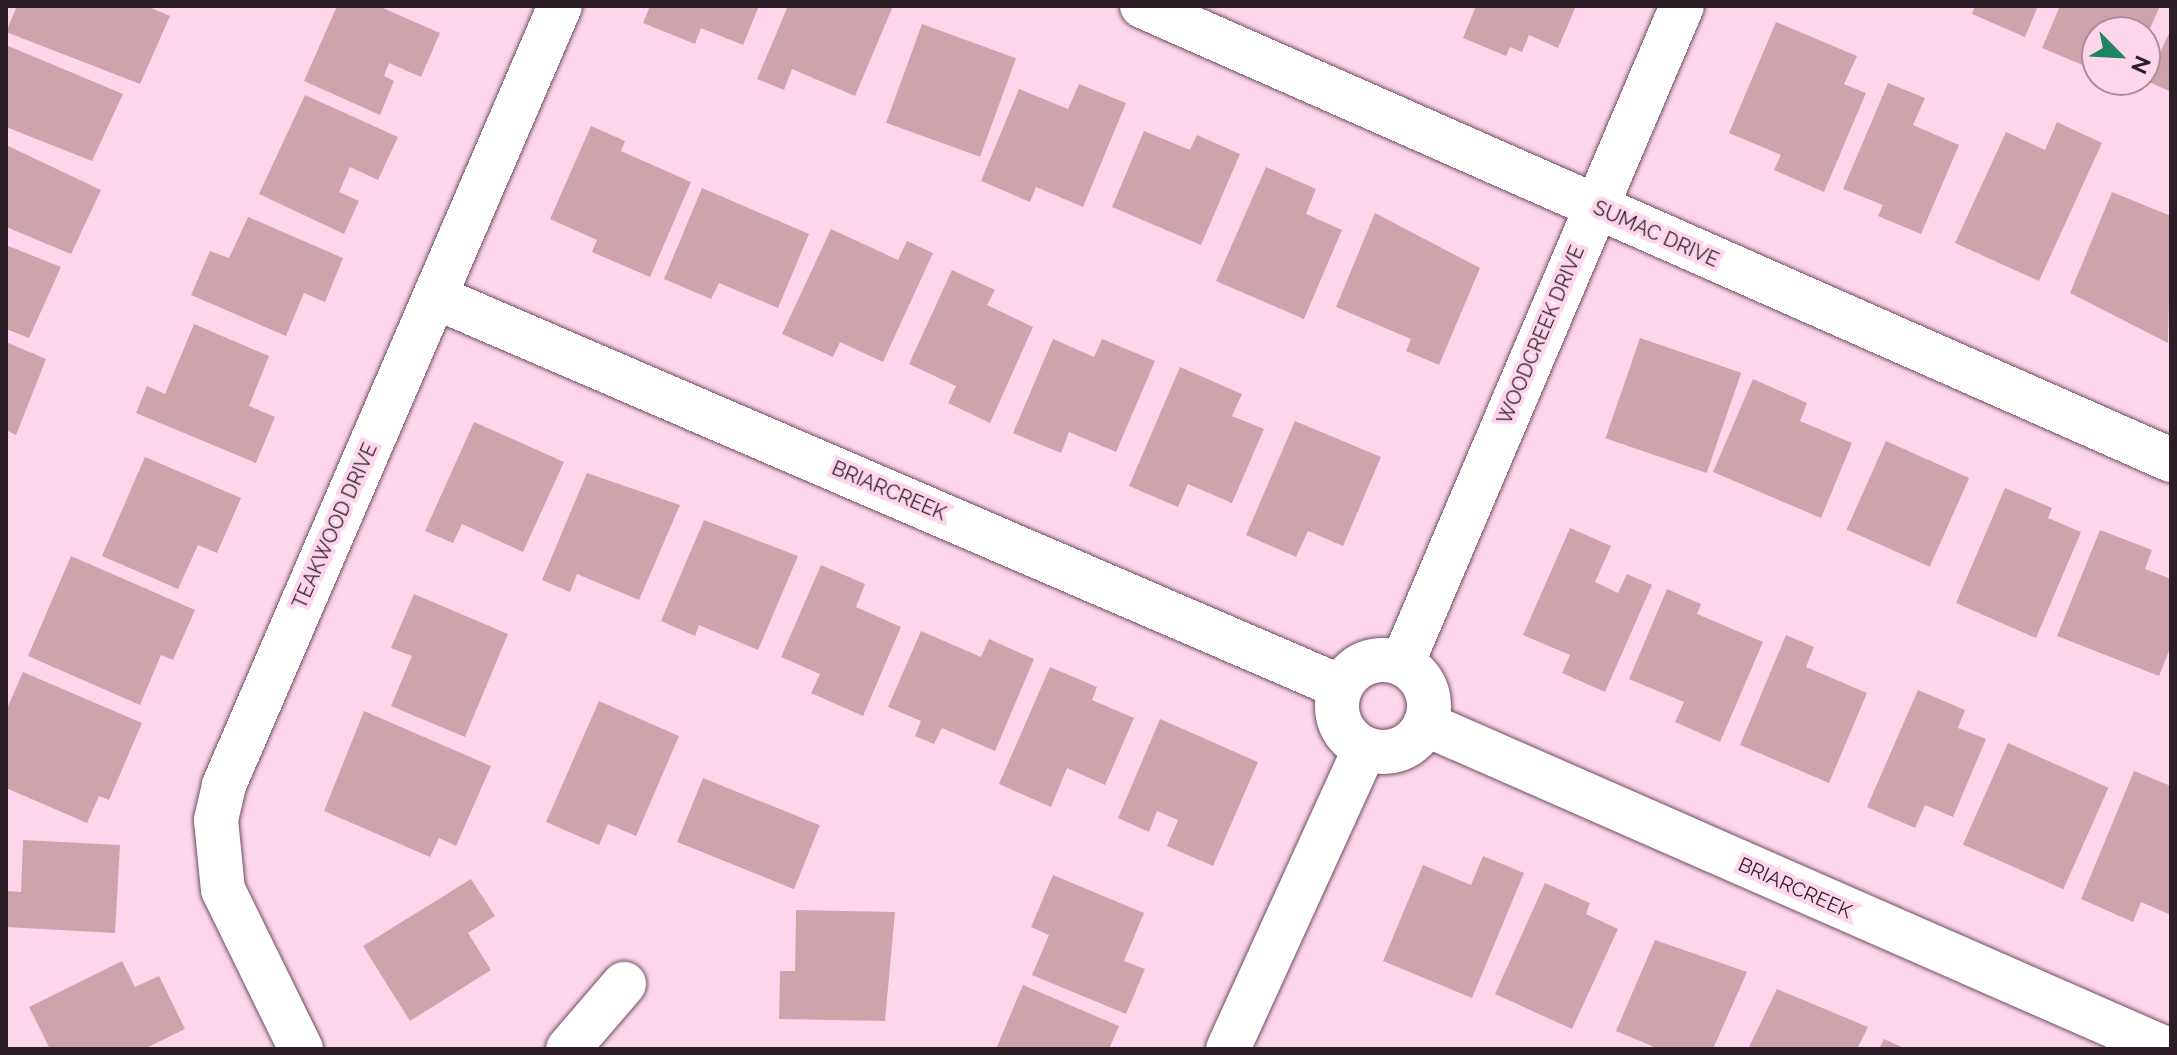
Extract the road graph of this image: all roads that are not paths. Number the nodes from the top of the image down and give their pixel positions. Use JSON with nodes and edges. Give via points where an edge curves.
{"nodes":[{"id":1,"x":560,"y":6,"type":"edge"},
{"id":2,"x":1142,"y":6,"type":"edge"},
{"id":3,"x":1682,"y":6,"type":"edge"},
{"id":4,"x":1595,"y":208,"type":"junction"},
{"id":5,"x":435,"y":297,"type":"junction"},
{"id":6,"x":2171,"y":460,"type":"edge"},
{"id":7,"x":1402,"y":664,"type":"junction"},
{"id":8,"x":1341,"y":687,"type":"junction"},
{"id":9,"x":1425,"y":724,"type":"junction"},
{"id":10,"x":1365,"y":749,"type":"junction"},
{"id":11,"x":624,"y":984,"type":"dead end"},
{"id":12,"x":301,"y":1049,"type":"edge"},
{"id":13,"x":568,"y":1049,"type":"edge"},
{"id":14,"x":1228,"y":1049,"type":"edge"},
{"id":15,"x":2166,"y":1049,"type":"edge"}],
"edges":[{"from":1,"to":5,"type":"street","name":"TEAKWOOD DRIVE"},
{"from":2,"to":4,"type":"street","name":"SUMAC DRIVE"},
{"from":3,"to":4,"type":"street","name":"WOODCREEK DRIVE"},
{"from":4,"to":6,"type":"street","name":"SUMAC DRIVE"},
{"from":4,"to":7,"type":"street","name":"WOODCREEK DRIVE"},
{"from":5,"to":8,"type":"street","name":"BRIARCREEK"},
{"from":5,"to":12,"type":"street","name":"TEAKWOOD DRIVE","via":[[255,709],[216,820],[223,890]]},
{"from":7,"to":8,"type":"street","via":[[1369,662]]},
{"from":7,"to":9,"type":"street","via":[[1428,692]]},
{"from":8,"to":10,"type":"street","via":[[1339,720]]},
{"from":9,"to":10,"type":"street","via":[[1397,750]]},
{"from":9,"to":15,"type":"street","name":"BRIARCREEK"},
{"from":10,"to":14,"type":"street"},
{"from":11,"to":13,"type":"street"}]}
